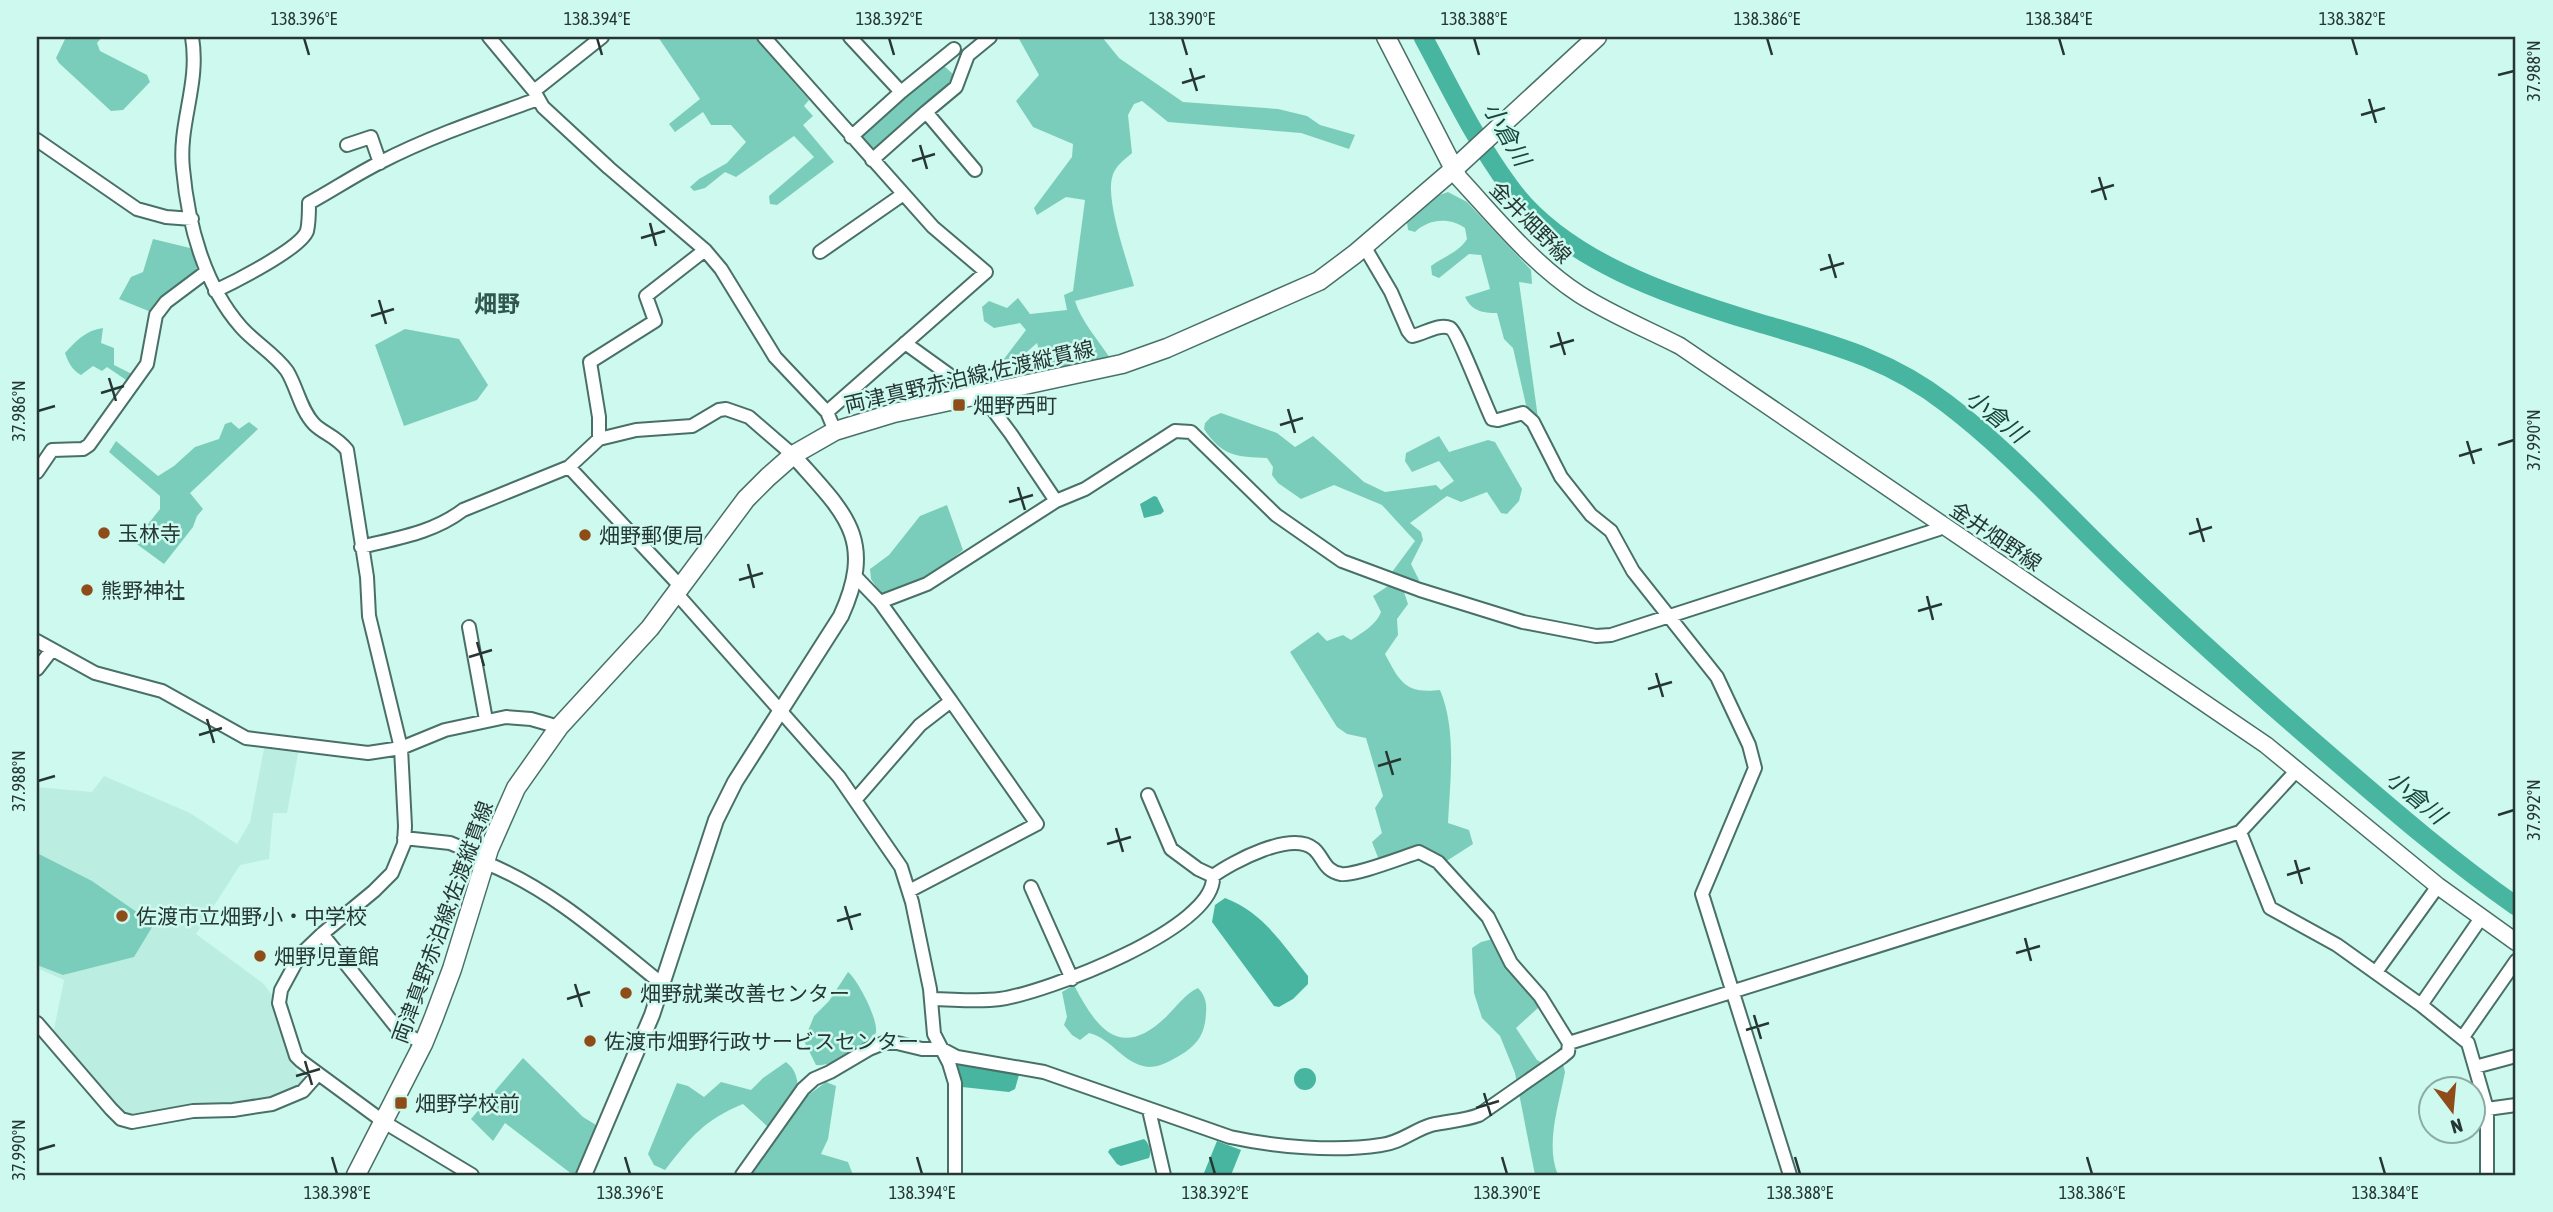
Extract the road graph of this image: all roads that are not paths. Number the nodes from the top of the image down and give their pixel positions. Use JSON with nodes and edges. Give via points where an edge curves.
{"nodes":[{"id":1,"x":192,"y":37,"type":"edge"},
{"id":2,"x":489,"y":37,"type":"edge"},
{"id":3,"x":602,"y":37,"type":"edge"},
{"id":4,"x":764,"y":37,"type":"edge"},
{"id":5,"x":850,"y":37,"type":"edge"},
{"id":6,"x":990,"y":37,"type":"edge"},
{"id":7,"x":1386,"y":37,"type":"edge"},
{"id":8,"x":1597,"y":37,"type":"edge"},
{"id":9,"x":954,"y":50,"type":"dead end"},
{"id":10,"x":901,"y":92,"type":"junction"},
{"id":11,"x":536,"y":95,"type":"junction"},
{"id":12,"x":926,"y":112,"type":"junction"},
{"id":13,"x":851,"y":137,"type":"junction"},
{"id":14,"x":37,"y":140,"type":"edge"},
{"id":15,"x":347,"y":145,"type":"dead end"},
{"id":16,"x":872,"y":160,"type":"junction"},
{"id":17,"x":380,"y":163,"type":"junction"},
{"id":18,"x":1458,"y":165,"type":"junction"},
{"id":19,"x":975,"y":170,"type":"dead end"},
{"id":20,"x":902,"y":195,"type":"junction"},
{"id":21,"x":192,"y":219,"type":"junction"},
{"id":22,"x":1364,"y":246,"type":"junction"},
{"id":23,"x":705,"y":250,"type":"junction"},
{"id":24,"x":820,"y":252,"type":"dead end"},
{"id":25,"x":206,"y":272,"type":"junction"},
{"id":26,"x":215,"y":291,"type":"junction"},
{"id":27,"x":905,"y":343,"type":"junction"},
{"id":28,"x":982,"y":394,"type":"junction"},
{"id":29,"x":827,"y":412,"type":"junction"},
{"id":30,"x":835,"y":431,"type":"junction"},
{"id":31,"x":599,"y":439,"type":"junction"},
{"id":32,"x":793,"y":455,"type":"junction"},
{"id":33,"x":569,"y":467,"type":"junction"},
{"id":34,"x":37,"y":472,"type":"edge"},
{"id":35,"x":1056,"y":501,"type":"junction"},
{"id":36,"x":1942,"y":525,"type":"junction"},
{"id":37,"x":361,"y":547,"type":"junction"},
{"id":38,"x":856,"y":576,"type":"junction"},
{"id":39,"x":679,"y":590,"type":"junction"},
{"id":40,"x":880,"y":602,"type":"junction"},
{"id":41,"x":1668,"y":616,"type":"junction"},
{"id":42,"x":469,"y":627,"type":"dead end"},
{"id":43,"x":37,"y":641,"type":"edge"},
{"id":44,"x":51,"y":651,"type":"junction"},
{"id":45,"x":37,"y":669,"type":"edge"},
{"id":46,"x":951,"y":701,"type":"junction"},
{"id":47,"x":780,"y":711,"type":"junction"},
{"id":48,"x":486,"y":720,"type":"junction"},
{"id":49,"x":559,"y":727,"type":"junction"},
{"id":50,"x":401,"y":748,"type":"junction"},
{"id":51,"x":2297,"y":770,"type":"junction"},
{"id":52,"x":1148,"y":795,"type":"dead end"},
{"id":53,"x":855,"y":800,"type":"junction"},
{"id":54,"x":2240,"y":832,"type":"junction"},
{"id":55,"x":404,"y":838,"type":"junction"},
{"id":56,"x":486,"y":860,"type":"junction"},
{"id":57,"x":1213,"y":876,"type":"junction"},
{"id":58,"x":2438,"y":886,"type":"junction"},
{"id":59,"x":1031,"y":887,"type":"dead end"},
{"id":60,"x":909,"y":891,"type":"junction"},
{"id":61,"x":2481,"y":918,"type":"junction"},
{"id":62,"x":322,"y":934,"type":"junction"},
{"id":63,"x":2516,"y":942,"type":"edge"},
{"id":64,"x":2516,"y":961,"type":"edge"},
{"id":65,"x":2376,"y":972,"type":"junction"},
{"id":66,"x":1072,"y":979,"type":"junction"},
{"id":67,"x":662,"y":984,"type":"junction"},
{"id":68,"x":1732,"y":991,"type":"junction"},
{"id":69,"x":931,"y":999,"type":"junction"},
{"id":70,"x":2421,"y":1005,"type":"junction"},
{"id":71,"x":37,"y":1023,"type":"edge"},
{"id":72,"x":2463,"y":1037,"type":"junction"},
{"id":73,"x":1569,"y":1043,"type":"junction"},
{"id":74,"x":422,"y":1044,"type":"junction"},
{"id":75,"x":942,"y":1049,"type":"junction"},
{"id":76,"x":2516,"y":1056,"type":"edge"},
{"id":77,"x":2475,"y":1067,"type":"junction"},
{"id":78,"x":318,"y":1074,"type":"junction"},
{"id":79,"x":2516,"y":1105,"type":"edge"},
{"id":80,"x":2487,"y":1108,"type":"junction"},
{"id":81,"x":1149,"y":1110,"type":"junction"},
{"id":82,"x":384,"y":1122,"type":"junction"},
{"id":83,"x":356,"y":1175,"type":"edge"},
{"id":84,"x":472,"y":1175,"type":"edge"},
{"id":85,"x":584,"y":1175,"type":"edge"},
{"id":86,"x":742,"y":1175,"type":"edge"},
{"id":87,"x":955,"y":1175,"type":"edge"},
{"id":88,"x":1164,"y":1175,"type":"edge"},
{"id":89,"x":1790,"y":1175,"type":"edge"},
{"id":90,"x":2487,"y":1175,"type":"edge"}],
"edges":[{"from":1,"to":21,"type":"street","via":[[195,70],[182,167]]},
{"from":2,"to":11,"type":"street"},
{"from":3,"to":11,"type":"street"},
{"from":4,"to":13,"type":"street"},
{"from":5,"to":10,"type":"street"},
{"from":6,"to":12,"type":"street","via":[[968,55],[956,87]]},
{"from":7,"to":18,"type":"main road"},
{"from":8,"to":18,"type":"main road","name":"両津真野赤泊線;佐渡縦貫線"},
{"from":9,"to":10,"type":"street"},
{"from":10,"to":13,"type":"street"},
{"from":11,"to":17,"type":"street"},
{"from":11,"to":23,"type":"street","via":[[543,107],[609,168]]},
{"from":12,"to":16,"type":"street"},
{"from":12,"to":19,"type":"street"},
{"from":13,"to":16,"type":"street"},
{"from":14,"to":21,"type":"street","via":[[137,209]]},
{"from":15,"to":17,"type":"street","via":[[370,137]]},
{"from":16,"to":20,"type":"street"},
{"from":17,"to":26,"type":"street","via":[[309,203],[306,232],[296,245]]},
{"from":18,"to":22,"type":"main road","name":"両津真野赤泊線;佐渡縦貫線"},
{"from":18,"to":36,"type":"main road","name":"金井畑野線","via":[[1459,178],[1512,236],[1570,288],[1680,346]]},
{"from":20,"to":24,"type":"street"},
{"from":20,"to":27,"type":"street","via":[[986,272]]},
{"from":21,"to":25,"type":"street"},
{"from":22,"to":28,"type":"main road","name":"両津真野赤泊線;佐渡縦貫線","via":[[1319,281],[1167,348],[1101,369]]},
{"from":22,"to":41,"type":"street","via":[[1408,331],[1412,335],[1443,327],[1457,333],[1492,419],[1528,416],[1561,477],[1591,515],[1611,531],[1633,571]]},
{"from":23,"to":29,"type":"street","via":[[733,285],[775,356]]},
{"from":23,"to":31,"type":"street","via":[[646,296],[655,321],[590,362]]},
{"from":25,"to":26,"type":"street"},
{"from":25,"to":34,"type":"street","via":[[156,315],[142,374],[89,445],[52,450]]},
{"from":26,"to":37,"type":"street","via":[[240,326],[286,370],[314,425],[338,439],[346,450]]},
{"from":27,"to":28,"type":"street"},
{"from":27,"to":29,"type":"street"},
{"from":28,"to":30,"type":"main road","name":"両津真野赤泊線;佐渡縦貫線"},
{"from":28,"to":35,"type":"street"},
{"from":29,"to":30,"type":"street"},
{"from":30,"to":32,"type":"main road","name":"両津真野赤泊線;佐渡縦貫線"},
{"from":31,"to":32,"type":"street","via":[[636,430],[691,426],[726,409],[749,416]]},
{"from":31,"to":33,"type":"street"},
{"from":32,"to":38,"type":"street","via":[[850,525],[856,541]]},
{"from":32,"to":39,"type":"main road","name":"両津真野赤泊線;佐渡縦貫線","via":[[746,499]]},
{"from":33,"to":37,"type":"street","via":[[463,510],[422,532]]},
{"from":33,"to":39,"type":"street"},
{"from":35,"to":40,"type":"street","via":[[927,584]]},
{"from":35,"to":41,"type":"street","via":[[1085,489],[1182,430],[1191,432],[1276,515],[1342,561],[1523,622],[1596,636]]},
{"from":36,"to":41,"type":"street","via":[[1939,530]]},
{"from":36,"to":51,"type":"main road","name":"金井畑野線"},
{"from":37,"to":50,"type":"street","via":[[369,616]]},
{"from":38,"to":40,"type":"street"},
{"from":38,"to":47,"type":"street","via":[[841,616]]},
{"from":39,"to":47,"type":"street"},
{"from":39,"to":49,"type":"main road","name":"両津真野赤泊線;佐渡縦貫線"},
{"from":40,"to":46,"type":"street"},
{"from":41,"to":68,"type":"street","via":[[1717,677],[1755,768],[1702,894]]},
{"from":42,"to":48,"type":"street"},
{"from":43,"to":44,"type":"street"},
{"from":44,"to":45,"type":"street"},
{"from":44,"to":50,"type":"street","via":[[95,673],[162,691],[246,738],[368,753]]},
{"from":46,"to":53,"type":"street","via":[[920,725]]},
{"from":46,"to":60,"type":"street","via":[[1037,824]]},
{"from":47,"to":53,"type":"street"},
{"from":47,"to":67,"type":"street","via":[[716,820]]},
{"from":48,"to":49,"type":"street","via":[[531,719]]},
{"from":48,"to":50,"type":"street"},
{"from":49,"to":56,"type":"main road","name":"両津真野赤泊線;佐渡縦貫線","via":[[516,788]]},
{"from":50,"to":55,"type":"street"},
{"from":51,"to":54,"type":"street"},
{"from":51,"to":58,"type":"main road","name":"金井畑野線"},
{"from":52,"to":57,"type":"street","via":[[1171,849]]},
{"from":53,"to":60,"type":"street","via":[[901,867]]},
{"from":54,"to":65,"type":"street","via":[[2270,908]]},
{"from":54,"to":68,"type":"street"},
{"from":55,"to":56,"type":"street","via":[[450,844]]},
{"from":55,"to":62,"type":"street","via":[[392,873]]},
{"from":56,"to":67,"type":"street","via":[[554,898]]},
{"from":56,"to":74,"type":"main road","name":"両津真野赤泊線;佐渡縦貫線","via":[[447,985]]},
{"from":57,"to":66,"type":"street","via":[[1214,884],[1203,905],[1178,924]]},
{"from":57,"to":73,"type":"street","via":[[1240,858],[1278,846],[1306,845],[1330,870],[1346,874],[1419,852],[1429,856],[1488,917],[1511,963],[1540,996]]},
{"from":58,"to":61,"type":"main road","name":"金井畑野線"},
{"from":58,"to":65,"type":"street"},
{"from":59,"to":66,"type":"street"},
{"from":60,"to":69,"type":"street"},
{"from":61,"to":63,"type":"main road","name":"金井畑野線"},
{"from":61,"to":70,"type":"street"},
{"from":62,"to":74,"type":"street","via":[[397,1028]]},
{"from":62,"to":78,"type":"street","via":[[292,967],[279,1003],[296,1056]]},
{"from":64,"to":72,"type":"street"},
{"from":65,"to":70,"type":"street"},
{"from":66,"to":69,"type":"street","via":[[998,1000]]},
{"from":67,"to":85,"type":"street"},
{"from":68,"to":73,"type":"street"},
{"from":68,"to":89,"type":"street"},
{"from":69,"to":75,"type":"street","via":[[934,1034]]},
{"from":70,"to":72,"type":"street"},
{"from":71,"to":78,"type":"street","via":[[111,1109],[131,1122],[272,1104],[303,1091]]},
{"from":72,"to":77,"type":"street"},
{"from":73,"to":81,"type":"street","via":[[1562,1057],[1479,1115],[1428,1126],[1381,1146],[1252,1142]]},
{"from":74,"to":82,"type":"main road","name":"両津真野赤泊線;佐渡縦貫線"},
{"from":75,"to":81,"type":"street","via":[[957,1058],[1044,1072]]},
{"from":75,"to":86,"type":"street","via":[[884,1043],[814,1079]]},
{"from":75,"to":87,"type":"street","via":[[955,1083]]},
{"from":76,"to":77,"type":"street"},
{"from":77,"to":80,"type":"street"},
{"from":78,"to":82,"type":"street"},
{"from":79,"to":80,"type":"street"},
{"from":80,"to":90,"type":"street"},
{"from":81,"to":88,"type":"street"},
{"from":82,"to":83,"type":"main road","name":"両津真野赤泊線;佐渡縦貫線"},
{"from":82,"to":84,"type":"street"}]}
